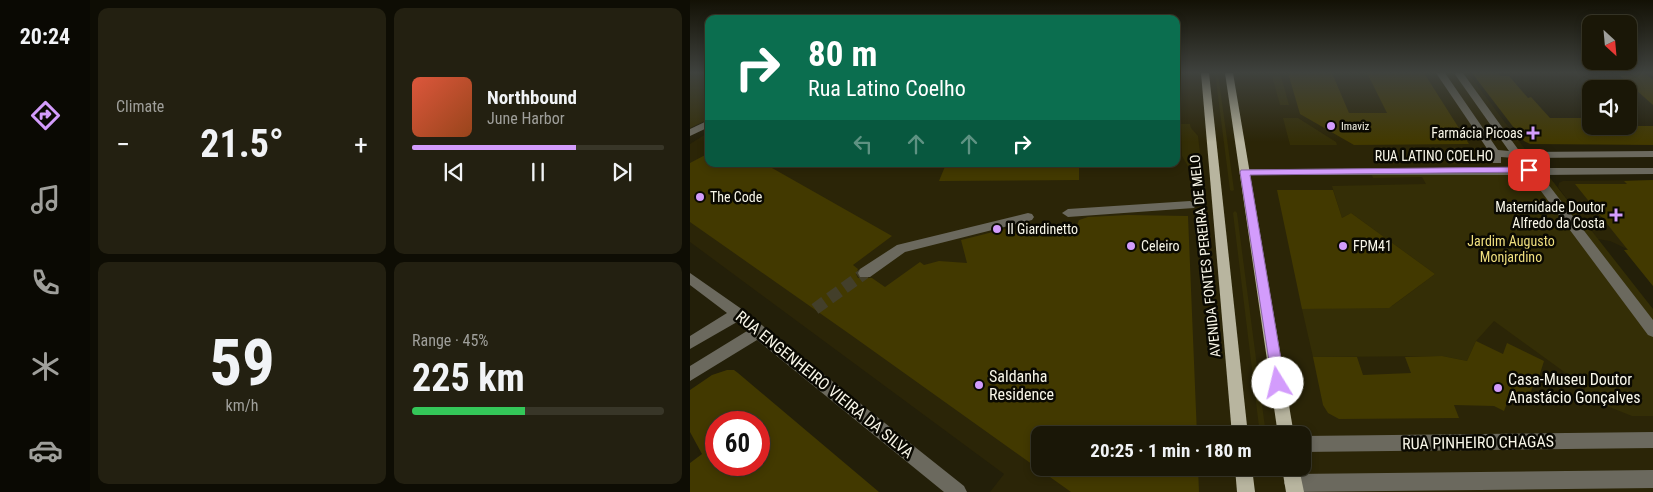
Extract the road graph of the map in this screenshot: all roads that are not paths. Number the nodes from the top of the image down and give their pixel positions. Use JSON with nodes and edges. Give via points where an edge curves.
{"nodes":[{"id":1,"x":1207,"y":96,"type":"edge"},
{"id":2,"x":1233,"y":96,"type":"edge"},
{"id":3,"x":1456,"y":96,"type":"edge"},
{"id":4,"x":1475,"y":96,"type":"edge"},
{"id":5,"x":705,"y":125,"type":"edge"},
{"id":6,"x":690,"y":133,"type":"edge"},
{"id":7,"x":1495,"y":153,"type":"junction"},
{"id":8,"x":1653,"y":154,"type":"edge"},
{"id":9,"x":1517,"y":155,"type":"junction"},
{"id":10,"x":1500,"y":170,"type":"junction"},
{"id":11,"x":1529,"y":170,"type":"junction"},
{"id":12,"x":1653,"y":171,"type":"edge"},
{"id":13,"x":1245,"y":172,"type":"junction"},
{"id":14,"x":1190,"y":205,"type":"dead end"},
{"id":15,"x":1068,"y":213,"type":"dead end"},
{"id":16,"x":1028,"y":217,"type":"dead end"},
{"id":17,"x":864,"y":273,"type":"tunnel mouth"},
{"id":18,"x":690,"y":278,"type":"edge"},
{"id":19,"x":738,"y":314,"type":"junction"},
{"id":20,"x":1653,"y":331,"type":"edge"},
{"id":21,"x":758,"y":332,"type":"junction"},
{"id":22,"x":690,"y":343,"type":"edge"},
{"id":23,"x":690,"y":374,"type":"edge"},
{"id":24,"x":1239,"y":426,"type":"edge"},
{"id":25,"x":1285,"y":426,"type":"edge"},
{"id":26,"x":1653,"y":440,"type":"edge"},
{"id":27,"x":1311,"y":444,"type":"edge"},
{"id":28,"x":1245,"y":476,"type":"edge"},
{"id":29,"x":1653,"y":480,"type":"edge"},
{"id":30,"x":1293,"y":481,"type":"edge"},
{"id":31,"x":958,"y":492,"type":"edge"},
{"id":32,"x":1246,"y":492,"type":"edge"}],
"edges":[{"from":1,"to":24,"type":"main road","name":"AVENIDA FONTES PEREIRA DE MELO"},
{"from":2,"to":13,"type":"main road"},
{"from":3,"to":7,"type":"street"},
{"from":4,"to":9,"type":"street"},
{"from":5,"to":6,"type":"street"},
{"from":7,"to":9,"type":"street","name":"RUA LATINO COELHO"},
{"from":7,"to":10,"type":"street"},
{"from":8,"to":9,"type":"street","name":"RUA LATINO COELHO"},
{"from":9,"to":11,"type":"street"},
{"from":10,"to":11,"type":"street","name":"RUA LATINO COELHO"},
{"from":10,"to":13,"type":"street","name":"RUA LATINO COELHO"},
{"from":11,"to":12,"type":"street","name":"RUA LATINO COELHO"},
{"from":11,"to":20,"type":"street"},
{"from":13,"to":25,"type":"main road"},
{"from":14,"to":15,"type":"street"},
{"from":16,"to":17,"type":"street","via":[[901,248]]},
{"from":18,"to":19,"type":"street","name":"RUA ENGENHEIRO VIEIRA DA SILVA"},
{"from":19,"to":21,"type":"street","name":"RUA ENGENHEIRO VIEIRA DA SILVA"},
{"from":19,"to":22,"type":"street"},
{"from":21,"to":23,"type":"street"},
{"from":21,"to":31,"type":"street","name":"RUA ENGENHEIRO VIEIRA DA SILVA"},
{"from":26,"to":27,"type":"street","name":"RUA PINHEIRO CHAGAS"},
{"from":28,"to":32,"type":"main road"},
{"from":29,"to":30,"type":"street"}]}
